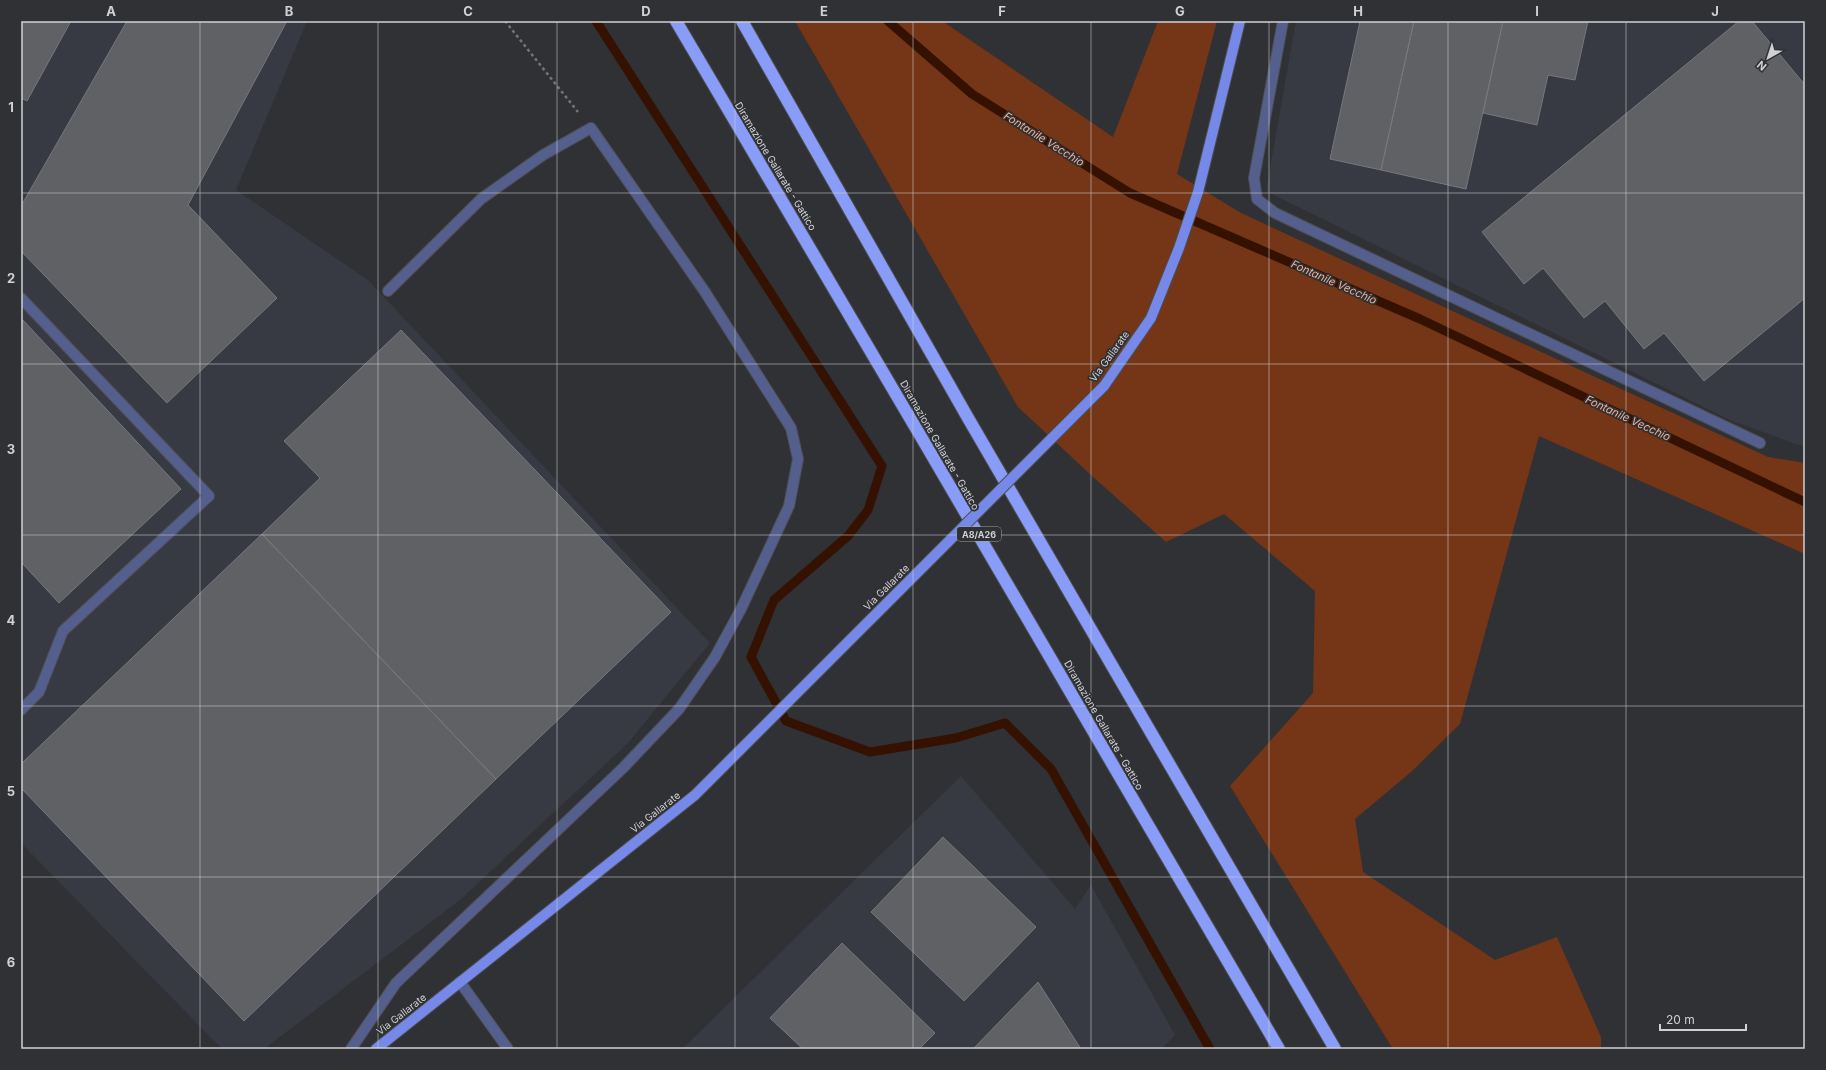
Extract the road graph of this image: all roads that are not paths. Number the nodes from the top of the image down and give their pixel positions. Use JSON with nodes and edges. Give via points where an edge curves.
{"nodes":[{"id":1,"x":676,"y":21,"type":"edge"},
{"id":2,"x":742,"y":21,"type":"edge"},
{"id":3,"x":1240,"y":21,"type":"edge"},
{"id":4,"x":1283,"y":21,"type":"edge"},
{"id":5,"x":388,"y":291,"type":"dead end"},
{"id":6,"x":21,"y":298,"type":"edge"},
{"id":7,"x":1760,"y":443,"type":"dead end"},
{"id":8,"x":21,"y":710,"type":"edge"},
{"id":9,"x":460,"y":982,"type":"junction"},
{"id":10,"x":351,"y":1049,"type":"edge"},
{"id":11,"x":376,"y":1049,"type":"edge"},
{"id":12,"x":508,"y":1049,"type":"edge"},
{"id":13,"x":1279,"y":1049,"type":"edge"},
{"id":14,"x":1335,"y":1049,"type":"edge"}],
"edges":[{"from":1,"to":13,"type":"highway","name":"Diramazione Gallarate - Gattico","number":"A8/A26","via":[[932,453]]},
{"from":2,"to":14,"type":"highway","via":[[968,418]]},
{"from":3,"to":9,"type":"main road","name":"Via Gallarate","bridge":true,"via":[[1198,192],[1179,248],[1151,318],[1104,386],[695,795]]},
{"from":4,"to":7,"type":"street","via":[[1254,178],[1257,198],[1275,213]]},
{"from":5,"to":10,"type":"street","via":[[481,199],[543,155],[591,128],[705,292],[791,428],[798,459],[789,506],[741,609],[715,657],[679,709],[623,768],[396,983]]},
{"from":6,"to":8,"type":"street","via":[[209,496],[63,631],[38,692]]},
{"from":9,"to":11,"type":"main road","name":"Via Gallarate"},
{"from":9,"to":12,"type":"street"}]}
